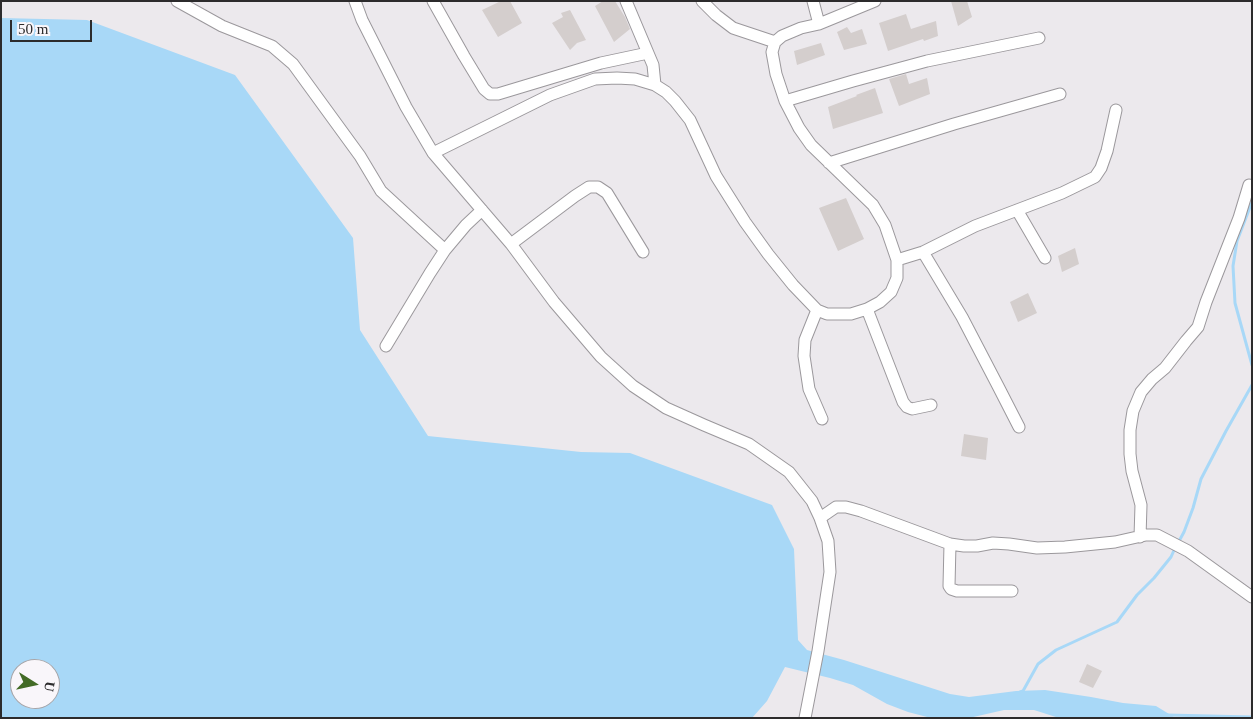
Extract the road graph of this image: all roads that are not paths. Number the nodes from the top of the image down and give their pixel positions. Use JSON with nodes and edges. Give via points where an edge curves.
{"nodes":[{"id":1,"x":177,"y":1,"type":"edge"},
{"id":2,"x":355,"y":1,"type":"edge"},
{"id":3,"x":433,"y":1,"type":"edge"},
{"id":4,"x":626,"y":1,"type":"edge"},
{"id":5,"x":702,"y":1,"type":"edge"},
{"id":6,"x":813,"y":1,"type":"edge"},
{"id":7,"x":875,"y":1,"type":"edge"},
{"id":8,"x":819,"y":24,"type":"junction"},
{"id":9,"x":1039,"y":38,"type":"dead end"},
{"id":10,"x":775,"y":42,"type":"junction"},
{"id":11,"x":648,"y":53,"type":"junction"},
{"id":12,"x":655,"y":85,"type":"junction"},
{"id":13,"x":1060,"y":94,"type":"dead end"},
{"id":14,"x":785,"y":101,"type":"junction"},
{"id":15,"x":1116,"y":110,"type":"dead end"},
{"id":16,"x":433,"y":153,"type":"junction"},
{"id":17,"x":829,"y":163,"type":"junction"},
{"id":18,"x":1249,"y":185,"type":"dead end"},
{"id":19,"x":482,"y":210,"type":"junction"},
{"id":20,"x":1017,"y":210,"type":"junction"},
{"id":21,"x":511,"y":244,"type":"junction"},
{"id":22,"x":446,"y":250,"type":"junction"},
{"id":23,"x":643,"y":252,"type":"dead end"},
{"id":24,"x":923,"y":252,"type":"junction"},
{"id":25,"x":1045,"y":258,"type":"dead end"},
{"id":26,"x":897,"y":260,"type":"junction"},
{"id":27,"x":867,"y":309,"type":"junction"},
{"id":28,"x":817,"y":310,"type":"junction"},
{"id":29,"x":386,"y":346,"type":"dead end"},
{"id":30,"x":931,"y":404,"type":"dead end"},
{"id":31,"x":822,"y":419,"type":"dead end"},
{"id":32,"x":1018,"y":427,"type":"dead end"},
{"id":33,"x":820,"y":518,"type":"junction"},
{"id":34,"x":1140,"y":537,"type":"junction"},
{"id":35,"x":950,"y":544,"type":"junction"},
{"id":36,"x":1012,"y":591,"type":"dead end"},
{"id":37,"x":1252,"y":597,"type":"edge"},
{"id":38,"x":805,"y":718,"type":"edge"}],
"edges":[{"from":1,"to":22,"type":"street","via":[[222,26],[272,46],[293,64],[360,156],[381,191]]},
{"from":2,"to":16,"type":"street","via":[[406,107]]},
{"from":3,"to":11,"type":"street","via":[[484,89],[490,94]]},
{"from":4,"to":11,"type":"street"},
{"from":5,"to":10,"type":"street","via":[[733,28]]},
{"from":6,"to":8,"type":"street"},
{"from":7,"to":8,"type":"street"},
{"from":8,"to":10,"type":"street","via":[[801,28]]},
{"from":9,"to":14,"type":"street","via":[[927,61]]},
{"from":10,"to":14,"type":"street","via":[[772,52]]},
{"from":11,"to":12,"type":"street"},
{"from":12,"to":16,"type":"street","via":[[635,79],[595,79],[550,96]]},
{"from":12,"to":28,"type":"street","via":[[666,92],[690,120],[716,176],[746,222],[793,285]]},
{"from":13,"to":17,"type":"street"},
{"from":14,"to":17,"type":"street","via":[[811,145]]},
{"from":15,"to":20,"type":"street","via":[[1107,151],[1095,177]]},
{"from":16,"to":19,"type":"street"},
{"from":17,"to":26,"type":"street","via":[[873,206],[885,225]]},
{"from":18,"to":34,"type":"street","via":[[1198,327],[1141,392],[1133,411],[1130,454],[1140,505]]},
{"from":19,"to":21,"type":"street"},
{"from":19,"to":22,"type":"street"},
{"from":20,"to":24,"type":"street","via":[[975,226]]},
{"from":20,"to":25,"type":"street"},
{"from":21,"to":23,"type":"street","via":[[575,196],[589,187],[598,187],[607,193]]},
{"from":21,"to":33,"type":"street","via":[[601,357],[633,386],[666,408],[749,444],[789,472],[812,501]]},
{"from":22,"to":29,"type":"street"},
{"from":24,"to":26,"type":"street"},
{"from":24,"to":32,"type":"street","via":[[962,317]]},
{"from":26,"to":27,"type":"street","via":[[891,292]]},
{"from":27,"to":28,"type":"street","via":[[851,314],[827,314]]},
{"from":27,"to":30,"type":"street","via":[[903,402],[912,408]]},
{"from":28,"to":31,"type":"street","via":[[805,340],[804,356],[809,389]]},
{"from":33,"to":35,"type":"street","via":[[836,508],[846,507]]},
{"from":33,"to":38,"type":"street","via":[[828,541],[830,572]]},
{"from":34,"to":35,"type":"street","via":[[1065,547]]},
{"from":34,"to":37,"type":"street","via":[[1157,535],[1172,542]]},
{"from":35,"to":36,"type":"street","via":[[951,589]]}]}
